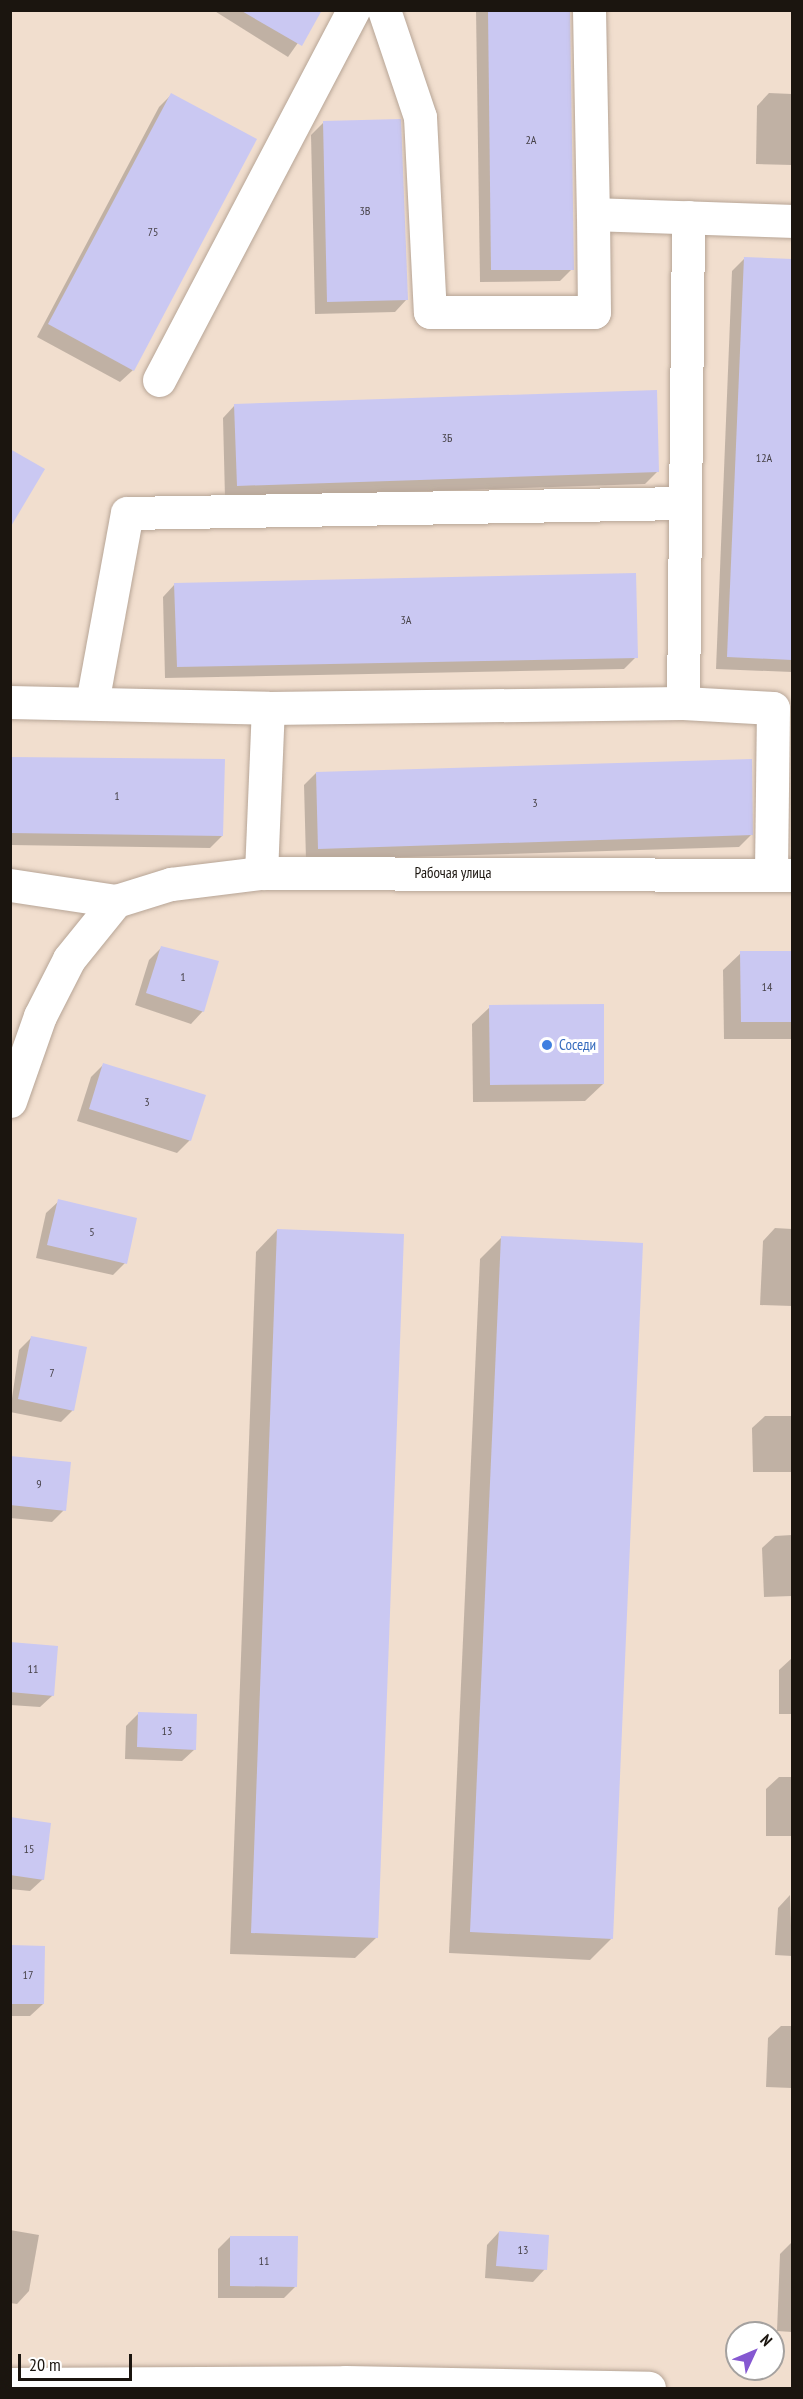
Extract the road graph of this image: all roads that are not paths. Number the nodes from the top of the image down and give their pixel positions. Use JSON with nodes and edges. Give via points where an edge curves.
{"nodes":[{"id":1,"x":353,"y":10,"type":"edge"},
{"id":2,"x":384,"y":10,"type":"edge"},
{"id":3,"x":589,"y":10,"type":"edge"},
{"id":4,"x":593,"y":214,"type":"junction"},
{"id":5,"x":688,"y":217,"type":"junction"},
{"id":6,"x":792,"y":221,"type":"edge"},
{"id":7,"x":159,"y":380,"type":"dead end"},
{"id":8,"x":682,"y":503,"type":"junction"},
{"id":9,"x":10,"y":702,"type":"edge"},
{"id":10,"x":92,"y":703,"type":"junction"},
{"id":11,"x":683,"y":703,"type":"junction"},
{"id":12,"x":268,"y":708,"type":"junction"},
{"id":13,"x":261,"y":873,"type":"junction"},
{"id":14,"x":782,"y":874,"type":"edge"},
{"id":15,"x":10,"y":885,"type":"edge"},
{"id":16,"x":116,"y":901,"type":"junction"},
{"id":17,"x":10,"y":1101,"type":"edge"},
{"id":18,"x":10,"y":2384,"type":"edge"},
{"id":19,"x":650,"y":2388,"type":"edge"}],
"edges":[{"from":1,"to":7,"type":"street"},
{"from":2,"to":4,"type":"street","via":[[420,117],[429,312],[594,312]]},
{"from":3,"to":4,"type":"street"},
{"from":4,"to":5,"type":"street"},
{"from":5,"to":6,"type":"street"},
{"from":5,"to":8,"type":"street"},
{"from":8,"to":10,"type":"street","via":[[127,513]]},
{"from":8,"to":11,"type":"street"},
{"from":9,"to":10,"type":"street"},
{"from":10,"to":12,"type":"street"},
{"from":11,"to":12,"type":"street"},
{"from":11,"to":14,"type":"street","via":[[773,708]]},
{"from":12,"to":13,"type":"street"},
{"from":13,"to":14,"type":"street","name":"Рабочая улица"},
{"from":13,"to":16,"type":"street","name":"Рабочая улица","via":[[171,884]]},
{"from":15,"to":16,"type":"street"},
{"from":16,"to":17,"type":"street","via":[[69,959],[40,1016]]},
{"from":18,"to":19,"type":"street","via":[[345,2382]]}]}
